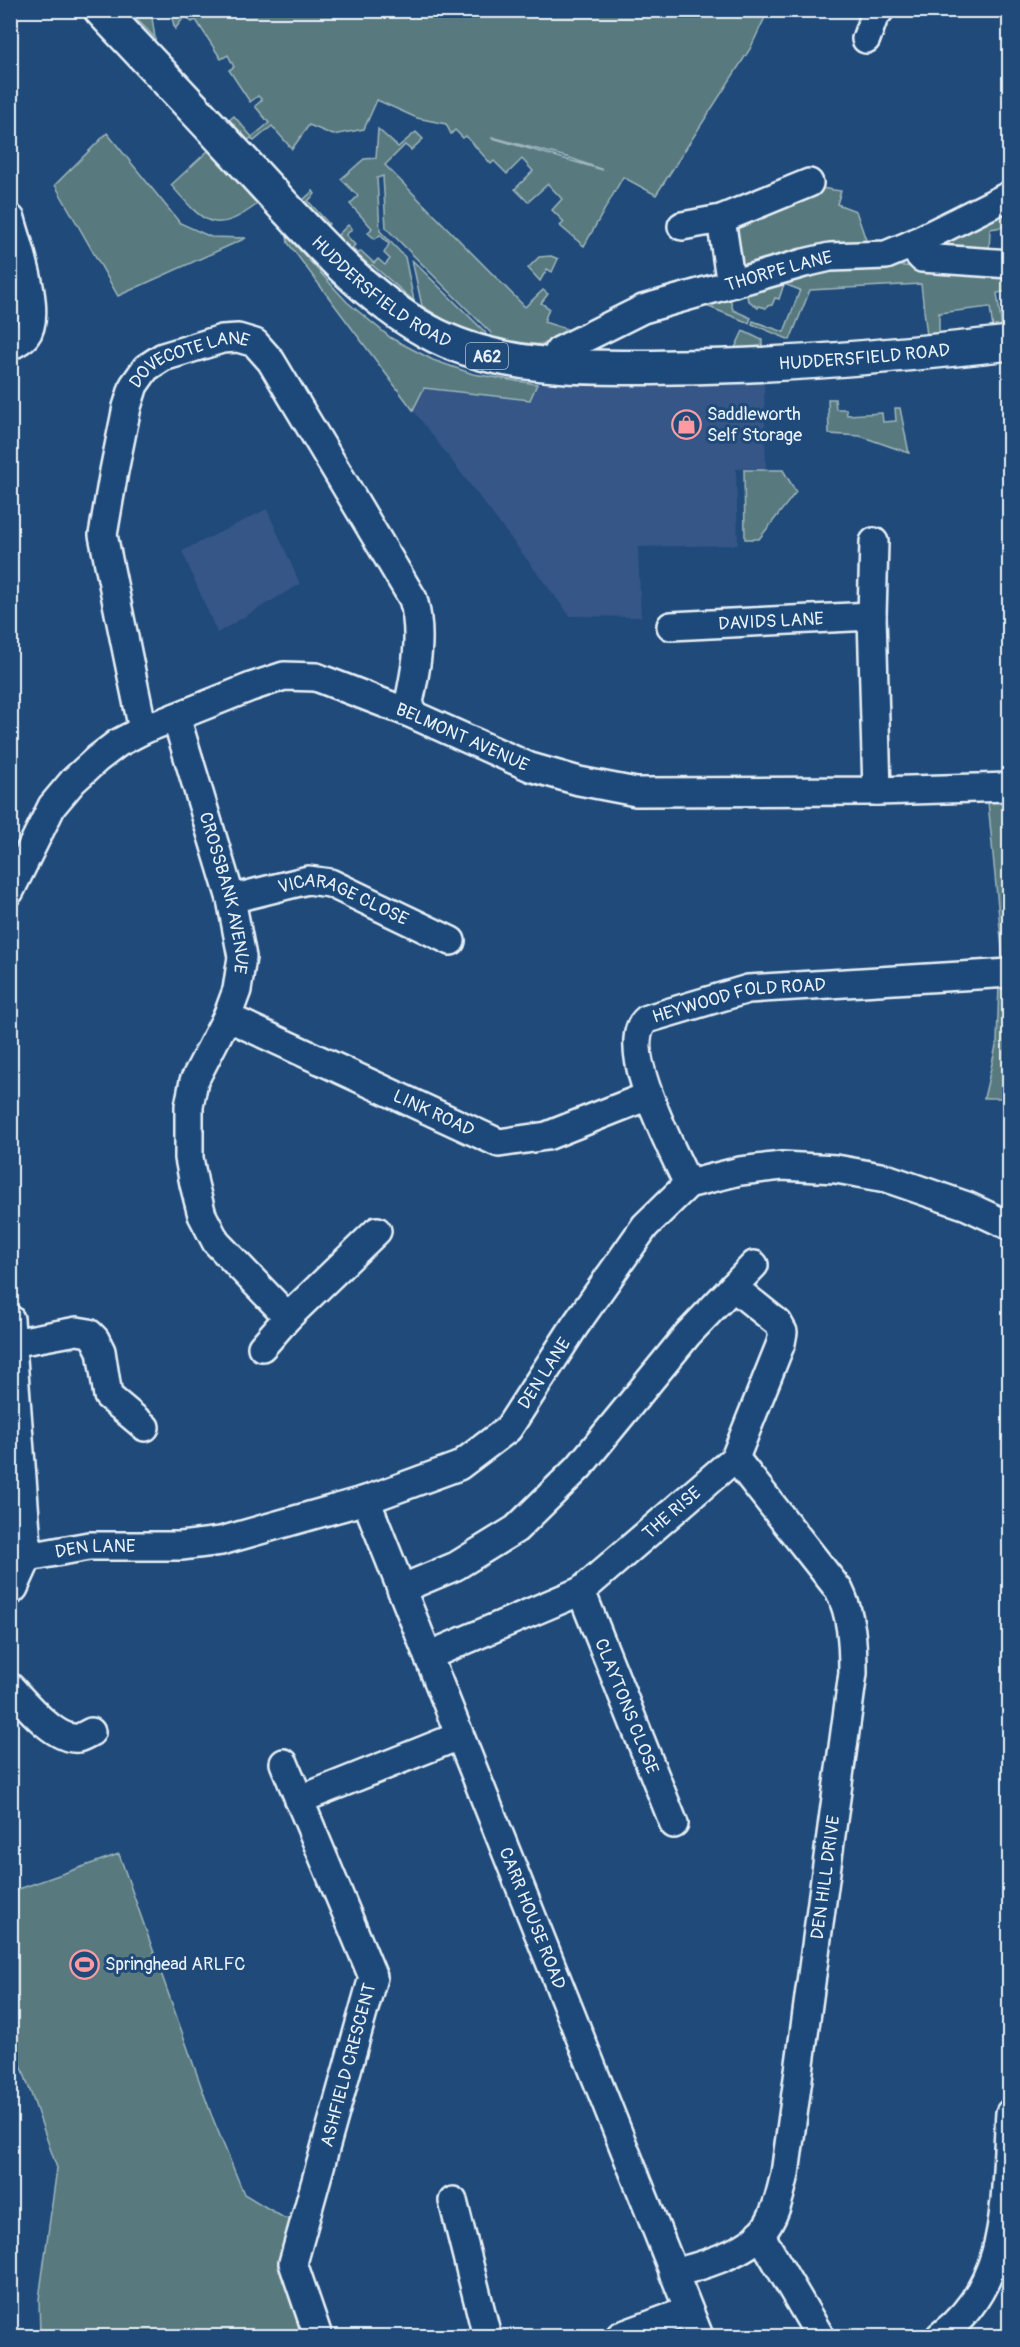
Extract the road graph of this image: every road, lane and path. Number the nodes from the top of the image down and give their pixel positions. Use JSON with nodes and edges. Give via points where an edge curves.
{"nodes":[{"id":1,"x":101,"y":10,"type":"edge"},
{"id":2,"x":880,"y":10,"type":"edge"},
{"id":3,"x":866,"y":39,"type":"dead end"},
{"id":4,"x":809,"y":183,"type":"dead end"},
{"id":5,"x":1010,"y":195,"type":"edge"},
{"id":6,"x":11,"y":219,"type":"edge"},
{"id":7,"x":721,"y":219,"type":"junction"},
{"id":8,"x":682,"y":226,"type":"dead end"},
{"id":9,"x":910,"y":245,"type":"junction"},
{"id":10,"x":1010,"y":264,"type":"edge"},
{"id":11,"x":733,"y":283,"type":"junction"},
{"id":12,"x":1010,"y":343,"type":"edge"},
{"id":13,"x":10,"y":346,"type":"edge"},
{"id":14,"x":557,"y":364,"type":"junction"},
{"id":15,"x":874,"y":542,"type":"dead end"},
{"id":16,"x":872,"y":615,"type":"junction"},
{"id":17,"x":671,"y":626,"type":"dead end"},
{"id":18,"x":407,"y":712,"type":"junction"},
{"id":19,"x":176,"y":717,"type":"junction"},
{"id":20,"x":143,"y":730,"type":"junction"},
{"id":21,"x":1010,"y":787,"type":"edge"},
{"id":22,"x":877,"y":791,"type":"junction"},
{"id":23,"x":10,"y":891,"type":"edge"},
{"id":24,"x":231,"y":899,"type":"junction"},
{"id":25,"x":451,"y":941,"type":"dead end"},
{"id":26,"x":1010,"y":973,"type":"edge"},
{"id":27,"x":227,"y":1017,"type":"junction"},
{"id":28,"x":648,"y":1096,"type":"junction"},
{"id":29,"x":688,"y":1184,"type":"junction"},
{"id":30,"x":1010,"y":1226,"type":"edge"},
{"id":31,"x":377,"y":1231,"type":"dead end"},
{"id":32,"x":754,"y":1265,"type":"dead end"},
{"id":33,"x":733,"y":1287,"type":"junction"},
{"id":34,"x":288,"y":1317,"type":"junction"},
{"id":35,"x":11,"y":1331,"type":"edge"},
{"id":36,"x":262,"y":1347,"type":"dead end"},
{"id":37,"x":13,"y":1377,"type":"edge"},
{"id":38,"x":145,"y":1427,"type":"dead end"},
{"id":39,"x":735,"y":1458,"type":"junction"},
{"id":40,"x":366,"y":1500,"type":"junction"},
{"id":41,"x":28,"y":1557,"type":"junction"},
{"id":42,"x":401,"y":1589,"type":"junction"},
{"id":43,"x":581,"y":1591,"type":"junction"},
{"id":44,"x":10,"y":1592,"type":"edge"},
{"id":45,"x":428,"y":1656,"type":"junction"},
{"id":46,"x":10,"y":1687,"type":"edge"},
{"id":47,"x":20,"y":1709,"type":"edge"},
{"id":48,"x":91,"y":1732,"type":"dead end"},
{"id":49,"x":459,"y":1736,"type":"junction"},
{"id":50,"x":284,"y":1763,"type":"dead end"},
{"id":51,"x":299,"y":1800,"type":"junction"},
{"id":52,"x":674,"y":1824,"type":"dead end"},
{"id":53,"x":1010,"y":2113,"type":"edge"},
{"id":54,"x":453,"y":2201,"type":"dead end"},
{"id":55,"x":760,"y":2234,"type":"junction"},
{"id":56,"x":673,"y":2273,"type":"junction"},
{"id":57,"x":688,"y":2311,"type":"junction"},
{"id":58,"x":318,"y":2337,"type":"edge"},
{"id":59,"x":487,"y":2337,"type":"edge"},
{"id":60,"x":620,"y":2337,"type":"edge"},
{"id":61,"x":699,"y":2337,"type":"edge"},
{"id":62,"x":820,"y":2337,"type":"edge"},
{"id":63,"x":940,"y":2337,"type":"edge"}],
"edges":[{"from":1,"to":14,"type":"main road","name":"HUDDERSFIELD ROAD","number":"A62","via":[[331,255],[393,310],[424,330],[473,352]]},
{"from":2,"to":3,"type":"street"},
{"from":4,"to":7,"type":"street"},
{"from":5,"to":9,"type":"street","name":"THORPE LANE"},
{"from":6,"to":13,"type":"street","via":[[29,286],[33,322],[26,336]]},
{"from":7,"to":8,"type":"street"},
{"from":7,"to":11,"type":"street"},
{"from":9,"to":10,"type":"street","via":[[922,258]]},
{"from":9,"to":11,"type":"street","name":"THORPE LANE","via":[[886,255],[830,257]]},
{"from":11,"to":14,"type":"street","name":"THORPE LANE","via":[[643,309],[559,351]]},
{"from":12,"to":14,"type":"main road","name":"HUDDERSFIELD ROAD","number":"A62","via":[[725,367]]},
{"from":15,"to":16,"type":"street"},
{"from":16,"to":17,"type":"street","name":"DAVIDS LANE"},
{"from":16,"to":22,"type":"street"},
{"from":18,"to":19,"type":"street","name":"BELMONT AVENUE","via":[[316,677],[284,676]]},
{"from":18,"to":20,"type":"street","name":"DOVECOTE LANE","via":[[417,667],[419,619],[413,599],[271,361],[255,343],[222,339],[163,357],[146,368],[130,396],[114,471],[103,535]]},
{"from":18,"to":22,"type":"street","name":"BELMONT AVENUE","via":[[530,767],[579,782],[636,792]]},
{"from":19,"to":20,"type":"street","name":"BELMONT AVENUE"},
{"from":19,"to":24,"type":"street","name":"CROSSBANK AVENUE"},
{"from":20,"to":23,"type":"street","name":"BELMONT AVENUE","via":[[97,759],[52,807]]},
{"from":21,"to":22,"type":"street","name":"BELMONT AVENUE"},
{"from":24,"to":25,"type":"street","name":"VICARAGE CLOSE","via":[[308,880],[318,881]]},
{"from":24,"to":27,"type":"street","name":"CROSSBANK AVENUE","via":[[242,963]]},
{"from":26,"to":28,"type":"street","name":"HEYWOOD FOLD ROAD","via":[[748,989],[647,1019],[636,1035]]},
{"from":27,"to":28,"type":"street","name":"LINK ROAD","via":[[499,1143],[547,1136]]},
{"from":27,"to":34,"type":"street","name":"CROSSBANK AVENUE","via":[[194,1081],[189,1106],[189,1158],[194,1184],[202,1215],[216,1242]]},
{"from":28,"to":29,"type":"street","name":"HEYWOOD FOLD ROAD"},
{"from":29,"to":30,"type":"street","via":[[782,1166],[836,1169],[886,1178],[967,1206]]},
{"from":29,"to":40,"type":"street","name":"DEN LANE","via":[[645,1226],[508,1429],[459,1466]]},
{"from":31,"to":34,"type":"street"},
{"from":32,"to":33,"type":"street"},
{"from":33,"to":39,"type":"street","name":"THE RISE","via":[[778,1323],[783,1332]]},
{"from":33,"to":42,"type":"street","via":[[687,1335],[579,1467],[516,1529],[456,1566]]},
{"from":34,"to":36,"type":"street"},
{"from":35,"to":37,"type":"street"},
{"from":35,"to":38,"type":"street","via":[[89,1333],[101,1351],[108,1396]]},
{"from":37,"to":41,"type":"street"},
{"from":39,"to":43,"type":"street","name":"THE RISE"},
{"from":39,"to":55,"type":"street","name":"DEN HILL DRIVE","via":[[839,1590],[847,1605],[853,1649],[785,2174],[774,2209]]},
{"from":40,"to":41,"type":"street","name":"DEN LANE","via":[[221,1541],[181,1546],[89,1546]]},
{"from":40,"to":42,"type":"street","name":"CARR HOUSE ROAD"},
{"from":41,"to":44,"type":"street"},
{"from":42,"to":45,"type":"street","name":"CARR HOUSE ROAD"},
{"from":43,"to":45,"type":"street","name":"THE RISE"},
{"from":43,"to":52,"type":"street","name":"CLAYTONS CLOSE"},
{"from":45,"to":49,"type":"street","name":"CARR HOUSE ROAD"},
{"from":46,"to":47,"type":"street"},
{"from":47,"to":48,"type":"street","via":[[68,1737],[78,1738]]},
{"from":49,"to":51,"type":"street"},
{"from":49,"to":56,"type":"street","name":"CARR HOUSE ROAD"},
{"from":50,"to":51,"type":"street","name":"ASHFIELD CRESCENT"},
{"from":51,"to":58,"type":"street","name":"ASHFIELD CRESCENT","via":[[373,1977],[293,2263]]},
{"from":53,"to":63,"type":"street","via":[[1002,2226],[993,2265],[979,2295]]},
{"from":54,"to":59,"type":"street"},
{"from":55,"to":56,"type":"street","name":"DEN HILL DRIVE","via":[[747,2245],[696,2268]]},
{"from":55,"to":62,"type":"street"},
{"from":56,"to":57,"type":"street","name":"CARR HOUSE ROAD"},
{"from":57,"to":60,"type":"street"},
{"from":57,"to":61,"type":"street","name":"CARR HOUSE ROAD"}]}
